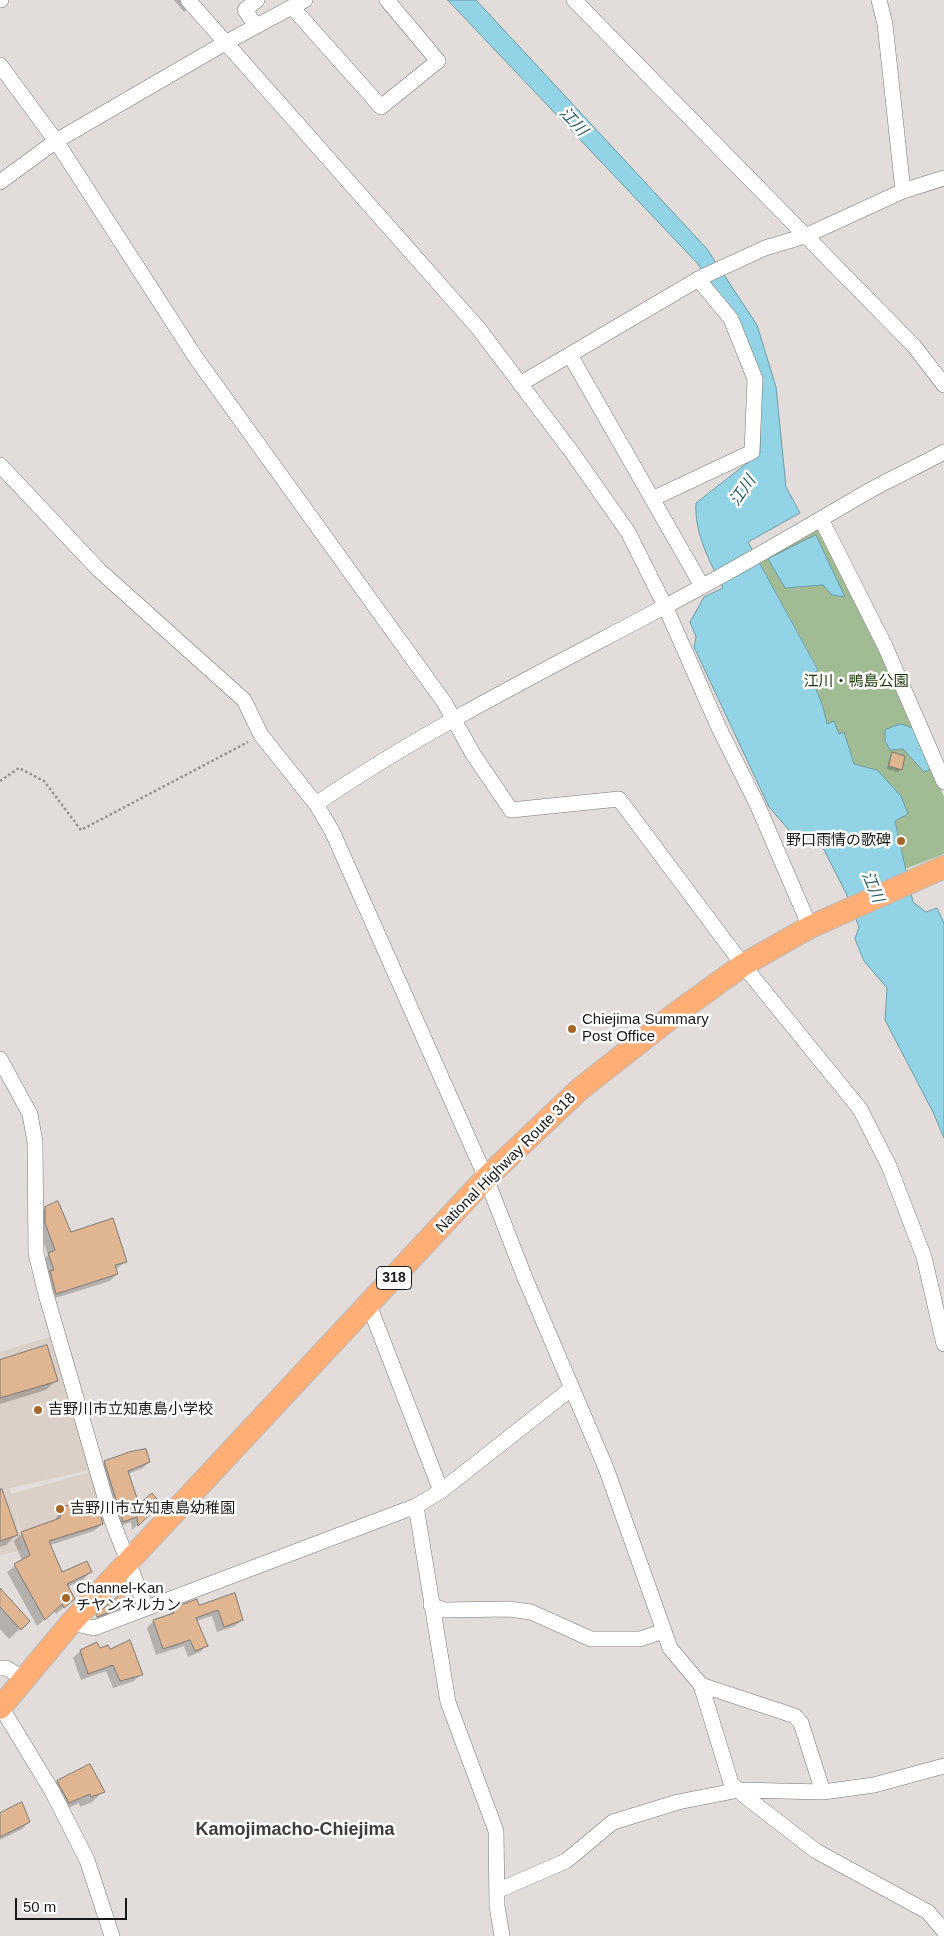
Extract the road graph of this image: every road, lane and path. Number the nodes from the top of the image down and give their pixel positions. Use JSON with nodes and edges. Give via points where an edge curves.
{"nodes":[{"id":1,"x":188,"y":0,"type":"edge"},
{"id":2,"x":257,"y":0,"type":"edge"},
{"id":3,"x":388,"y":0,"type":"edge"},
{"id":4,"x":574,"y":0,"type":"edge"},
{"id":5,"x":879,"y":0,"type":"edge"},
{"id":6,"x":298,"y":4,"type":"edge"},
{"id":7,"x":256,"y":26,"type":"junction"},
{"id":8,"x":225,"y":43,"type":"junction"},
{"id":9,"x":0,"y":65,"type":"edge"},
{"id":10,"x":56,"y":141,"type":"junction"},
{"id":11,"x":944,"y":178,"type":"edge"},
{"id":12,"x":0,"y":182,"type":"edge"},
{"id":13,"x":903,"y":191,"type":"junction"},
{"id":14,"x":805,"y":236,"type":"junction"},
{"id":15,"x":700,"y":278,"type":"junction"},
{"id":16,"x":570,"y":355,"type":"junction"},
{"id":17,"x":520,"y":384,"type":"junction"},
{"id":18,"x":944,"y":385,"type":"edge"},
{"id":19,"x":943,"y":452,"type":"edge"},
{"id":20,"x":0,"y":465,"type":"edge"},
{"id":21,"x":652,"y":499,"type":"junction"},
{"id":22,"x":822,"y":521,"type":"junction"},
{"id":23,"x":707,"y":583,"type":"junction"},
{"id":24,"x":665,"y":606,"type":"junction"},
{"id":25,"x":455,"y":720,"type":"junction"},
{"id":26,"x":261,"y":735,"type":"junction"},
{"id":27,"x":0,"y":781,"type":"edge"},
{"id":28,"x":944,"y":782,"type":"edge"},
{"id":29,"x":316,"y":804,"type":"junction"},
{"id":30,"x":944,"y":867,"type":"edge"},
{"id":31,"x":810,"y":927,"type":"junction"},
{"id":32,"x":743,"y":965,"type":"junction"},
{"id":33,"x":0,"y":1059,"type":"edge"},
{"id":34,"x":486,"y":1178,"type":"junction"},
{"id":35,"x":369,"y":1305,"type":"junction"},
{"id":36,"x":944,"y":1344,"type":"edge"},
{"id":37,"x":572,"y":1388,"type":"junction"},
{"id":38,"x":441,"y":1491,"type":"junction"},
{"id":39,"x":416,"y":1506,"type":"junction"},
{"id":40,"x":128,"y":1563,"type":"junction"},
{"id":41,"x":431,"y":1605,"type":"junction"},
{"id":42,"x":146,"y":1608,"type":"junction"},
{"id":43,"x":71,"y":1623,"type":"junction"},
{"id":44,"x":664,"y":1631,"type":"junction"},
{"id":45,"x":0,"y":1668,"type":"edge"},
{"id":46,"x":23,"y":1678,"type":"junction"},
{"id":47,"x":701,"y":1685,"type":"junction"},
{"id":48,"x":1,"y":1708,"type":"edge"},
{"id":49,"x":944,"y":1766,"type":"edge"},
{"id":50,"x":739,"y":1790,"type":"junction"},
{"id":51,"x":823,"y":1792,"type":"junction"},
{"id":52,"x":497,"y":1891,"type":"junction"},
{"id":53,"x":944,"y":1931,"type":"edge"},
{"id":54,"x":112,"y":1936,"type":"edge"},
{"id":55,"x":502,"y":1936,"type":"edge"}],
"edges":[{"from":1,"to":8,"type":"street"},
{"from":2,"to":7,"type":"street","via":[[244,10]]},
{"from":3,"to":6,"type":"street","via":[[438,61],[381,107]]},
{"from":4,"to":14,"type":"street"},
{"from":5,"to":13,"type":"street","via":[[885,24]]},
{"from":6,"to":7,"type":"street"},
{"from":7,"to":8,"type":"street"},
{"from":8,"to":10,"type":"street"},
{"from":8,"to":17,"type":"street","via":[[479,329]]},
{"from":9,"to":10,"type":"street"},
{"from":10,"to":12,"type":"street"},
{"from":10,"to":25,"type":"street","via":[[196,358]]},
{"from":11,"to":13,"type":"street"},
{"from":13,"to":14,"type":"street"},
{"from":14,"to":15,"type":"street","via":[[765,248]]},
{"from":14,"to":18,"type":"street","via":[[914,346]]},
{"from":15,"to":16,"type":"street"},
{"from":15,"to":21,"type":"street","via":[[731,319],[755,379],[752,452]]},
{"from":16,"to":17,"type":"street"},
{"from":16,"to":21,"type":"street"},
{"from":17,"to":24,"type":"street","via":[[628,532]]},
{"from":19,"to":22,"type":"street"},
{"from":20,"to":26,"type":"street","via":[[99,570],[244,700]]},
{"from":21,"to":23,"type":"street"},
{"from":22,"to":23,"type":"street"},
{"from":22,"to":28,"type":"street","via":[[885,646]]},
{"from":23,"to":24,"type":"street"},
{"from":24,"to":25,"type":"street"},
{"from":24,"to":31,"type":"street"},
{"from":25,"to":29,"type":"street","via":[[355,777]]},
{"from":25,"to":32,"type":"street","via":[[473,754],[511,810],[619,800]]},
{"from":26,"to":27,"type":"path","via":[[81,830],[44,781],[19,768]]},
{"from":26,"to":29,"type":"street"},
{"from":29,"to":34,"type":"street","via":[[332,831]]},
{"from":30,"to":31,"type":"highway","name":"National Highway Route 318","number":"318"},
{"from":31,"to":32,"type":"highway","name":"National Highway Route 318","number":"318"},
{"from":32,"to":34,"type":"highway","name":"National Highway Route 318","number":"318","via":[[580,1089]]},
{"from":32,"to":36,"type":"street","via":[[860,1109],[889,1166],[924,1257]]},
{"from":33,"to":40,"type":"street","via":[[30,1114],[35,1142],[36,1253],[106,1500]]},
{"from":34,"to":35,"type":"highway","name":"National Highway Route 318","number":"318"},
{"from":34,"to":37,"type":"street","via":[[524,1278]]},
{"from":35,"to":38,"type":"street"},
{"from":35,"to":40,"type":"highway","name":"National Highway Route 318","number":"318"},
{"from":37,"to":38,"type":"street"},
{"from":37,"to":44,"type":"street","via":[[606,1468]]},
{"from":38,"to":39,"type":"street"},
{"from":39,"to":41,"type":"street"},
{"from":39,"to":42,"type":"street"},
{"from":40,"to":42,"type":"street"},
{"from":40,"to":43,"type":"highway","name":"National Highway Route 318","number":"318"},
{"from":41,"to":44,"type":"street","via":[[444,1610],[531,1612],[591,1639],[640,1639]]},
{"from":41,"to":52,"type":"street","via":[[448,1702],[496,1831]]},
{"from":42,"to":43,"type":"street","via":[[94,1628]]},
{"from":43,"to":46,"type":"highway","name":"National Highway Route 318","number":"318"},
{"from":44,"to":47,"type":"street","via":[[670,1648]]},
{"from":45,"to":46,"type":"street"},
{"from":46,"to":48,"type":"highway","name":"National Highway Route 318","number":"318"},
{"from":47,"to":50,"type":"street","via":[[731,1783]]},
{"from":47,"to":51,"type":"street","via":[[795,1716],[801,1723]]},
{"from":48,"to":54,"type":"street","via":[[52,1791],[86,1860]]},
{"from":49,"to":51,"type":"street","via":[[874,1785]]},
{"from":50,"to":51,"type":"street"},
{"from":50,"to":52,"type":"street","via":[[678,1802],[613,1822],[566,1861]]},
{"from":50,"to":53,"type":"street","via":[[816,1851],[928,1912]]},
{"from":52,"to":55,"type":"street"}]}
